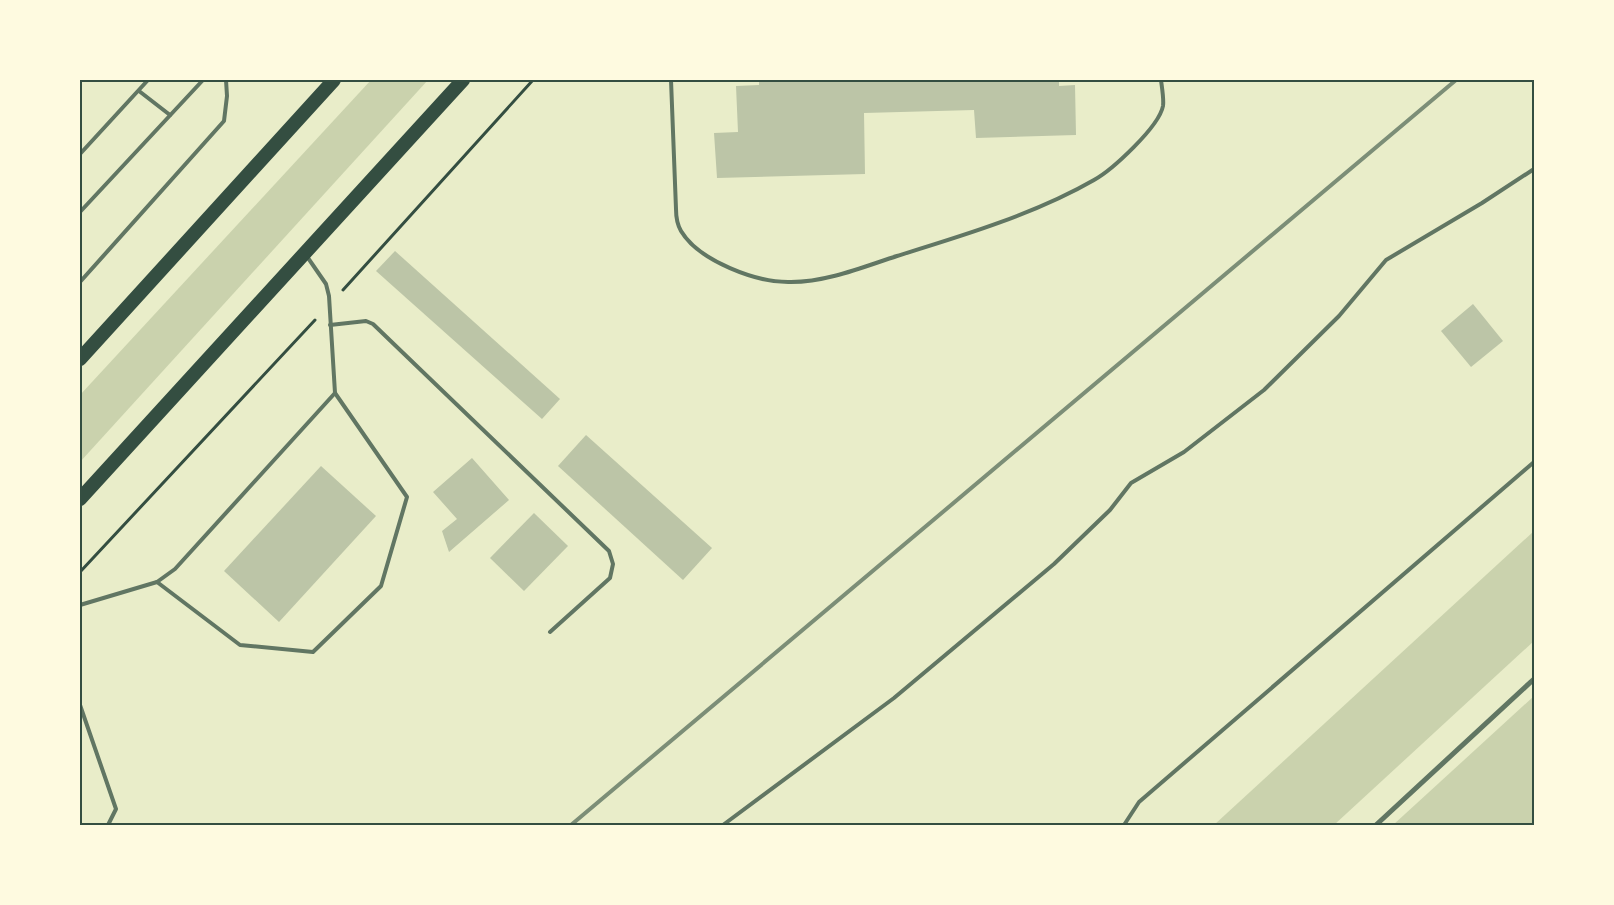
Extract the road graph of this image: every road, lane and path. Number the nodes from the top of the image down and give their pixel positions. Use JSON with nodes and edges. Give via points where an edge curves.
{"nodes":[{"id":1,"x":148,"y":80,"type":"edge"},
{"id":2,"x":203,"y":80,"type":"edge"},
{"id":3,"x":226,"y":80,"type":"edge"},
{"id":4,"x":334,"y":80,"type":"edge"},
{"id":5,"x":463,"y":80,"type":"edge"},
{"id":6,"x":533,"y":80,"type":"edge"},
{"id":7,"x":671,"y":80,"type":"edge"},
{"id":8,"x":1161,"y":80,"type":"edge"},
{"id":9,"x":139,"y":91,"type":"junction"},
{"id":10,"x":170,"y":115,"type":"junction"},
{"id":11,"x":80,"y":154,"type":"edge"},
{"id":12,"x":1534,"y":169,"type":"edge"},
{"id":13,"x":80,"y":212,"type":"edge"},
{"id":14,"x":305,"y":254,"type":"junction"},
{"id":15,"x":80,"y":282,"type":"edge"},
{"id":16,"x":329,"y":304,"type":"junction"},
{"id":17,"x":330,"y":325,"type":"junction"},
{"id":18,"x":80,"y":359,"type":"edge"},
{"id":19,"x":335,"y":393,"type":"junction"},
{"id":20,"x":1534,"y":462,"type":"edge"},
{"id":21,"x":80,"y":499,"type":"edge"},
{"id":22,"x":80,"y":572,"type":"edge"},
{"id":23,"x":157,"y":582,"type":"junction"},
{"id":24,"x":80,"y":605,"type":"edge"},
{"id":25,"x":550,"y":632,"type":"dead end"},
{"id":26,"x":1534,"y":679,"type":"edge"},
{"id":27,"x":80,"y":705,"type":"edge"},
{"id":28,"x":108,"y":825,"type":"edge"},
{"id":29,"x":723,"y":825,"type":"edge"},
{"id":30,"x":1124,"y":825,"type":"edge"},
{"id":31,"x":1376,"y":825,"type":"edge"}],
"edges":[{"from":1,"to":9,"type":"lane"},
{"from":2,"to":10,"type":"lane"},
{"from":3,"to":15,"type":"lane","via":[[224,121]]},
{"from":4,"to":18,"type":"highway"},
{"from":5,"to":14,"type":"highway"},
{"from":6,"to":16,"type":"path"},
{"from":7,"to":8,"type":"lane","via":[[676,209],[682,232],[696,247],[725,266],[757,278],[790,282],[832,276],[964,235],[1054,201],[1096,179],[1152,127],[1163,107]]},
{"from":9,"to":10,"type":"lane"},
{"from":9,"to":11,"type":"lane"},
{"from":10,"to":13,"type":"lane"},
{"from":12,"to":29,"type":"lane","via":[[1386,260],[1339,316],[1264,390],[1184,452],[1131,483],[1110,510],[1054,564],[894,698]]},
{"from":14,"to":16,"type":"lane","via":[[326,284]]},
{"from":14,"to":21,"type":"highway"},
{"from":16,"to":17,"type":"lane"},
{"from":16,"to":22,"type":"path"},
{"from":17,"to":19,"type":"lane"},
{"from":17,"to":25,"type":"lane","via":[[366,321],[373,324],[609,551],[613,564],[610,578]]},
{"from":19,"to":23,"type":"lane","via":[[175,569]]},
{"from":19,"to":23,"type":"lane","via":[[407,497],[381,586],[313,652],[240,645]]},
{"from":20,"to":30,"type":"lane","via":[[1139,802]]},
{"from":23,"to":24,"type":"lane"},
{"from":26,"to":31,"type":"street"},
{"from":27,"to":28,"type":"lane","via":[[116,809]]}]}
